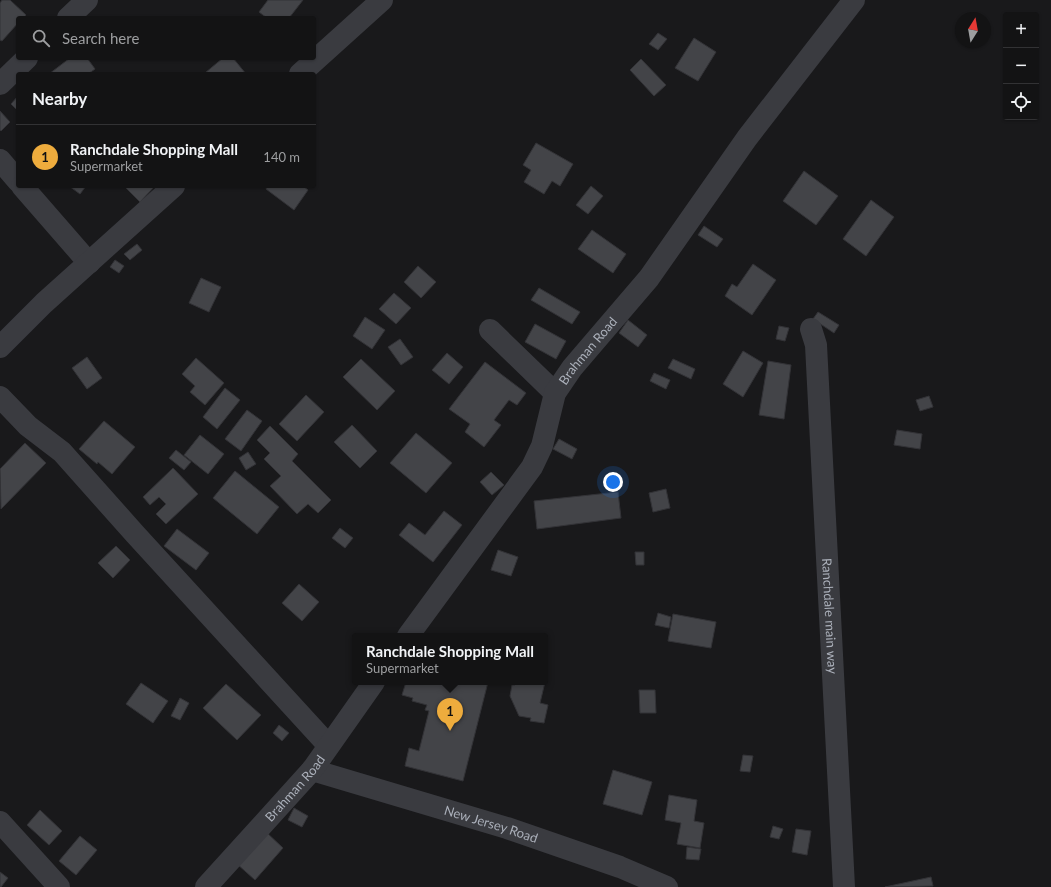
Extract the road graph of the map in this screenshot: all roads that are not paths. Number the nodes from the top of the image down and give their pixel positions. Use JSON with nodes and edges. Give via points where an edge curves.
{"nodes":[{"id":1,"x":87,"y":0,"type":"edge"},
{"id":2,"x":382,"y":0,"type":"edge"},
{"id":3,"x":854,"y":0,"type":"edge"},
{"id":4,"x":70,"y":16,"type":"edge"},
{"id":5,"x":25,"y":60,"type":"edge"},
{"id":6,"x":316,"y":60,"type":"edge"},
{"id":7,"x":316,"y":60,"type":"edge"},
{"id":8,"x":302,"y":72,"type":"edge"},
{"id":9,"x":0,"y":84,"type":"edge"},
{"id":10,"x":0,"y":160,"type":"edge"},
{"id":11,"x":16,"y":179,"type":"edge"},
{"id":12,"x":24,"y":188,"type":"edge"},
{"id":13,"x":172,"y":188,"type":"edge"},
{"id":14,"x":89,"y":263,"type":"junction"},
{"id":15,"x":490,"y":330,"type":"dead end"},
{"id":16,"x":814,"y":337,"type":"dead end"},
{"id":17,"x":0,"y":347,"type":"edge"},
{"id":18,"x":555,"y":393,"type":"junction"},
{"id":19,"x":0,"y":397,"type":"edge"},
{"id":20,"x":410,"y":633,"type":"edge"},
{"id":21,"x":372,"y":685,"type":"edge"},
{"id":22,"x":328,"y":744,"type":"junction"},
{"id":23,"x":312,"y":770,"type":"junction"},
{"id":24,"x":0,"y":822,"type":"edge"},
{"id":25,"x":59,"y":887,"type":"edge"},
{"id":26,"x":206,"y":887,"type":"edge"},
{"id":27,"x":667,"y":887,"type":"edge"},
{"id":28,"x":844,"y":887,"type":"edge"}],
"edges":[{"from":1,"to":4,"type":"street"},
{"from":2,"to":7,"type":"street"},
{"from":3,"to":18,"type":"street","name":"Brahman Road","via":[[747,138],[649,278],[572,368]]},
{"from":5,"to":9,"type":"street"},
{"from":6,"to":8,"type":"street"},
{"from":10,"to":11,"type":"street"},
{"from":12,"to":14,"type":"street"},
{"from":13,"to":14,"type":"street"},
{"from":14,"to":17,"type":"street"},
{"from":15,"to":18,"type":"street"},
{"from":16,"to":28,"type":"street","name":"Ranchdale main way"},
{"from":18,"to":20,"type":"street","name":"Brahman Road","via":[[542,446],[532,467]]},
{"from":19,"to":22,"type":"street","via":[[28,426],[62,452]]},
{"from":21,"to":22,"type":"street","name":"Brahman Road"},
{"from":22,"to":23,"type":"street","name":"Brahman Road"},
{"from":23,"to":26,"type":"street","name":"Brahman Road"},
{"from":23,"to":27,"type":"street","name":"New Jersey Road","via":[[507,828]]},
{"from":24,"to":25,"type":"street"}]}
